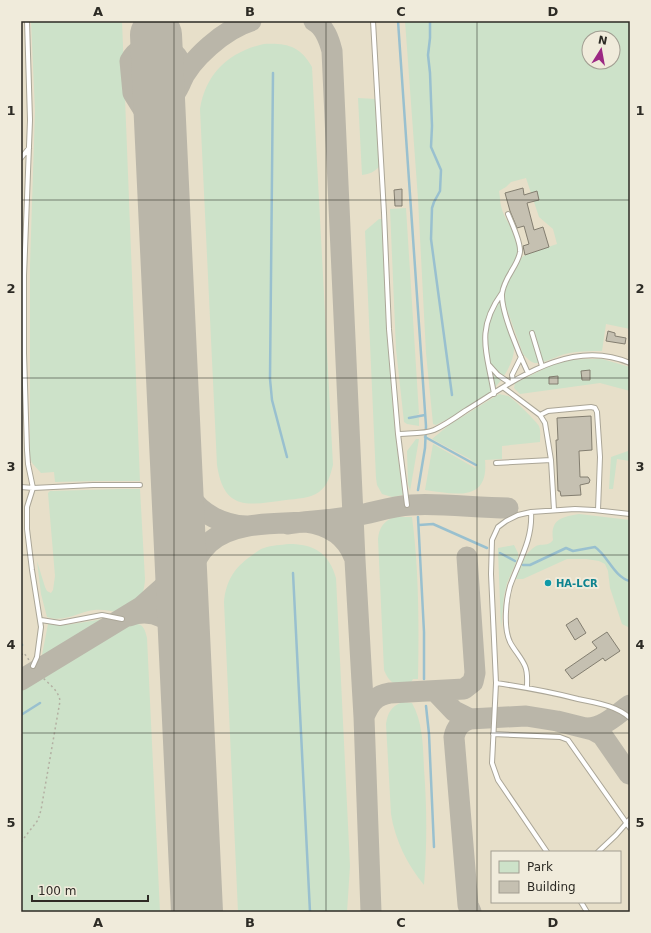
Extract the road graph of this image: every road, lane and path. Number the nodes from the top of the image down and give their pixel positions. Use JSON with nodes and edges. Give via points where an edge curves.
{"nodes":[{"id":1,"x":27,"y":21,"type":"edge"},
{"id":2,"x":373,"y":21,"type":"edge"},
{"id":3,"x":30,"y":148,"type":"junction"},
{"id":4,"x":21,"y":158,"type":"edge"},
{"id":5,"x":508,"y":214,"type":"dead end"},
{"id":6,"x":502,"y":292,"type":"junction"},
{"id":7,"x":532,"y":333,"type":"dead end"},
{"id":8,"x":520,"y":357,"type":"junction"},
{"id":9,"x":630,"y":363,"type":"edge"},
{"id":10,"x":489,"y":365,"type":"junction"},
{"id":11,"x":542,"y":366,"type":"junction"},
{"id":12,"x":528,"y":372,"type":"junction"},
{"id":13,"x":511,"y":382,"type":"junction"},
{"id":14,"x":504,"y":388,"type":"junction"},
{"id":15,"x":494,"y":394,"type":"junction"},
{"id":16,"x":540,"y":415,"type":"junction"},
{"id":17,"x":398,"y":434,"type":"junction"},
{"id":18,"x":551,"y":460,"type":"junction"},
{"id":19,"x":496,"y":464,"type":"dead end"},
{"id":20,"x":140,"y":485,"type":"dead end"},
{"id":21,"x":21,"y":487,"type":"edge"},
{"id":22,"x":33,"y":488,"type":"junction"},
{"id":23,"x":407,"y":505,"type":"dead end"},
{"id":24,"x":554,"y":510,"type":"junction"},
{"id":25,"x":598,"y":510,"type":"junction"},
{"id":26,"x":531,"y":512,"type":"junction"},
{"id":27,"x":630,"y":514,"type":"edge"},
{"id":28,"x":122,"y":619,"type":"dead end"},
{"id":29,"x":41,"y":620,"type":"junction"},
{"id":30,"x":21,"y":655,"type":"edge"},
{"id":31,"x":33,"y":666,"type":"joint"},
{"id":32,"x":42,"y":677,"type":"dead end"},
{"id":33,"x":496,"y":683,"type":"junction"},
{"id":34,"x":527,"y":687,"type":"junction"},
{"id":35,"x":630,"y":718,"type":"edge"},
{"id":36,"x":492,"y":734,"type":"junction"},
{"id":37,"x":630,"y":819,"type":"edge"},
{"id":38,"x":627,"y":823,"type":"junction"},
{"id":39,"x":630,"y":828,"type":"edge"},
{"id":40,"x":21,"y":842,"type":"edge"},
{"id":41,"x":546,"y":851,"type":"edge"},
{"id":42,"x":599,"y":851,"type":"edge"},
{"id":43,"x":582,"y":903,"type":"edge"},
{"id":44,"x":587,"y":912,"type":"edge"}],
"edges":[{"from":1,"to":3,"type":"lane"},
{"from":2,"to":17,"type":"lane","via":[[389,330]]},
{"from":3,"to":4,"type":"lane"},
{"from":3,"to":22,"type":"lane","via":[[24,276],[24,353],[28,457]]},
{"from":5,"to":6,"type":"lane","via":[[520,251]]},
{"from":6,"to":8,"type":"lane","via":[[503,307]]},
{"from":6,"to":10,"type":"lane","via":[[493,305],[486,324],[485,350]]},
{"from":7,"to":11,"type":"lane"},
{"from":8,"to":12,"type":"lane"},
{"from":8,"to":13,"type":"lane"},
{"from":9,"to":11,"type":"lane","via":[[600,356],[586,356],[559,360]]},
{"from":10,"to":13,"type":"lane","via":[[498,375]]},
{"from":10,"to":15,"type":"lane"},
{"from":11,"to":12,"type":"lane"},
{"from":12,"to":13,"type":"lane"},
{"from":13,"to":14,"type":"lane"},
{"from":14,"to":15,"type":"lane"},
{"from":14,"to":16,"type":"lane"},
{"from":15,"to":17,"type":"lane","via":[[432,431]]},
{"from":16,"to":18,"type":"lane","via":[[545,423]]},
{"from":16,"to":25,"type":"lane","via":[[548,411],[595,408],[600,457]]},
{"from":17,"to":23,"type":"lane"},
{"from":18,"to":19,"type":"lane"},
{"from":18,"to":24,"type":"lane"},
{"from":20,"to":22,"type":"lane"},
{"from":21,"to":22,"type":"lane"},
{"from":22,"to":29,"type":"lane","via":[[27,507],[27,529]]},
{"from":24,"to":25,"type":"lane"},
{"from":24,"to":26,"type":"lane"},
{"from":25,"to":27,"type":"lane"},
{"from":26,"to":33,"type":"lane","via":[[506,521],[498,527],[492,540]]},
{"from":26,"to":34,"type":"lane","via":[[529,538],[508,593],[506,619],[509,640],[527,674]]},
{"from":28,"to":29,"type":"lane","via":[[102,615],[60,623]]},
{"from":29,"to":31,"type":"lane","via":[[40,643]]},
{"from":30,"to":31,"type":"path","via":[[24,653]]},
{"from":32,"to":40,"type":"path","via":[[60,696],[60,701],[41,810],[38,820]]},
{"from":33,"to":34,"type":"lane"},
{"from":33,"to":36,"type":"lane"},
{"from":34,"to":35,"type":"lane","via":[[616,708]]},
{"from":36,"to":38,"type":"lane","via":[[560,737],[568,740]]},
{"from":36,"to":41,"type":"lane","via":[[492,763],[495,774]]},
{"from":37,"to":38,"type":"lane"},
{"from":38,"to":39,"type":"lane"},
{"from":38,"to":42,"type":"lane"},
{"from":43,"to":44,"type":"lane"}]}
